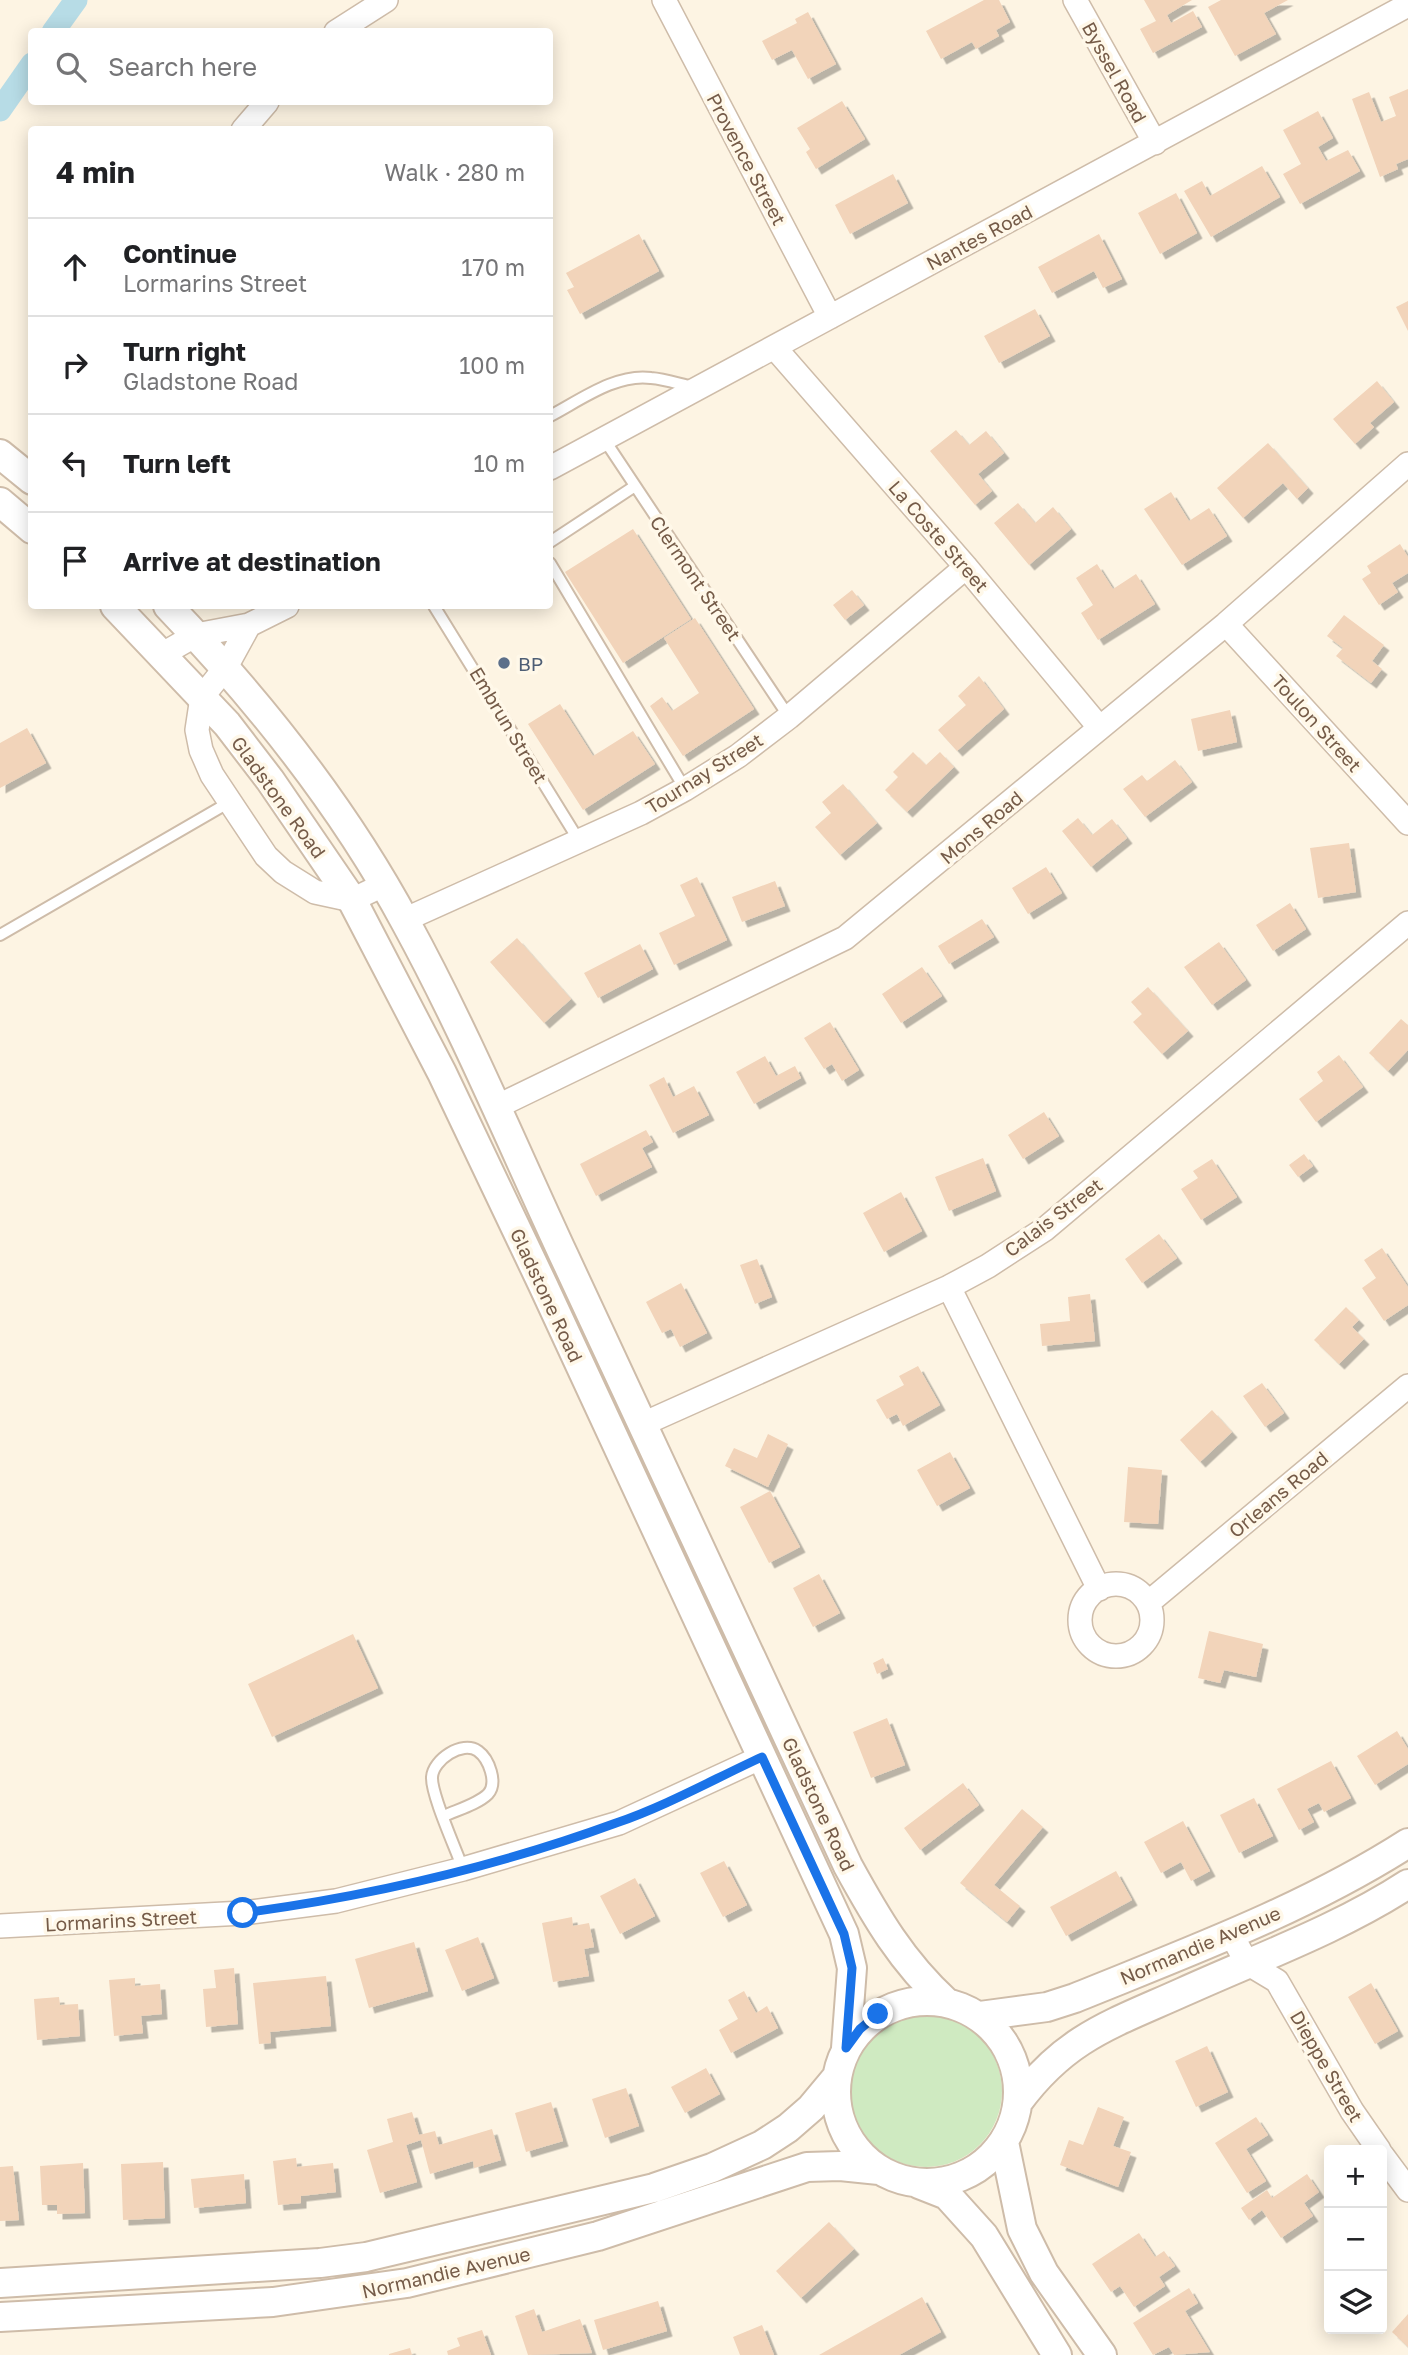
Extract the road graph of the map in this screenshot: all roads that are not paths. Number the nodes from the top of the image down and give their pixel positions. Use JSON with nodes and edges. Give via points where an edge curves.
{"nodes":[{"id":1,"x":386,"y":0,"type":"edge"},
{"id":2,"x":664,"y":0,"type":"edge"},
{"id":3,"x":1075,"y":0,"type":"edge"},
{"id":4,"x":1408,"y":5,"type":"edge"},
{"id":5,"x":342,"y":28,"type":"edge"},
{"id":6,"x":264,"y":105,"type":"edge"},
{"id":7,"x":246,"y":126,"type":"edge"},
{"id":8,"x":1155,"y":144,"type":"junction"},
{"id":9,"x":830,"y":317,"type":"junction"},
{"id":10,"x":775,"y":348,"type":"junction"},
{"id":11,"x":696,"y":388,"type":"junction"},
{"id":12,"x":553,"y":414,"type":"edge"},
{"id":13,"x":604,"y":439,"type":"junction"},
{"id":14,"x":0,"y":454,"type":"edge"},
{"id":15,"x":1408,"y":464,"type":"edge"},
{"id":16,"x":553,"y":466,"type":"edge"},
{"id":17,"x":28,"y":477,"type":"edge"},
{"id":18,"x":635,"y":486,"type":"junction"},
{"id":19,"x":0,"y":502,"type":"edge"},
{"id":20,"x":28,"y":525,"type":"edge"},
{"id":21,"x":553,"y":540,"type":"edge"},
{"id":22,"x":966,"y":567,"type":"junction"},
{"id":23,"x":553,"y":568,"type":"edge"},
{"id":24,"x":118,"y":609,"type":"edge"},
{"id":25,"x":171,"y":609,"type":"edge"},
{"id":26,"x":281,"y":609,"type":"edge"},
{"id":27,"x":437,"y":609,"type":"edge"},
{"id":28,"x":1226,"y":624,"type":"junction"},
{"id":29,"x":249,"y":625,"type":"junction"},
{"id":30,"x":196,"y":635,"type":"junction"},
{"id":31,"x":161,"y":655,"type":"junction"},
{"id":32,"x":226,"y":667,"type":"junction"},
{"id":33,"x":202,"y":697,"type":"junction"},
{"id":34,"x":789,"y":717,"type":"junction"},
{"id":35,"x":1099,"y":727,"type":"junction"},
{"id":36,"x":685,"y":789,"type":"junction"},
{"id":37,"x":228,"y":803,"type":"junction"},
{"id":38,"x":1408,"y":823,"type":"edge"},
{"id":39,"x":578,"y":839,"type":"junction"},
{"id":40,"x":383,"y":885,"type":"junction"},
{"id":41,"x":352,"y":900,"type":"junction"},
{"id":42,"x":404,"y":920,"type":"junction"},
{"id":43,"x":1408,"y":923,"type":"edge"},
{"id":44,"x":0,"y":935,"type":"edge"},
{"id":45,"x":418,"y":946,"type":"junction"},
{"id":46,"x":384,"y":963,"type":"junction"},
{"id":47,"x":485,"y":1079,"type":"junction"},
{"id":48,"x":452,"y":1095,"type":"junction"},
{"id":49,"x":503,"y":1119,"type":"junction"},
{"id":50,"x":477,"y":1148,"type":"junction"},
{"id":51,"x":949,"y":1287,"type":"junction"},
{"id":52,"x":1408,"y":1386,"type":"edge"},
{"id":53,"x":631,"y":1398,"type":"junction"},
{"id":54,"x":601,"y":1412,"type":"junction"},
{"id":55,"x":643,"y":1424,"type":"junction"},
{"id":56,"x":654,"y":1450,"type":"junction"},
{"id":57,"x":624,"y":1464,"type":"junction"},
{"id":58,"x":1099,"y":1589,"type":"junction"},
{"id":59,"x":1148,"y":1603,"type":"junction"},
{"id":60,"x":779,"y":1719,"type":"junction"},
{"id":61,"x":750,"y":1731,"type":"junction"},
{"id":62,"x":802,"y":1766,"type":"junction"},
{"id":63,"x":767,"y":1768,"type":"junction"},
{"id":64,"x":444,"y":1816,"type":"junction"},
{"id":65,"x":1408,"y":1843,"type":"edge"},
{"id":66,"x":463,"y":1869,"type":"junction"},
{"id":67,"x":1408,"y":1884,"type":"edge"},
{"id":68,"x":1274,"y":1914,"type":"junction"},
{"id":69,"x":0,"y":1926,"type":"edge"},
{"id":70,"x":1231,"y":1934,"type":"junction"},
{"id":71,"x":1286,"y":1945,"type":"junction"},
{"id":72,"x":1247,"y":1963,"type":"junction"},
{"id":73,"x":1277,"y":1981,"type":"junction"},
{"id":74,"x":946,"y":2002,"type":"junction"},
{"id":75,"x":980,"y":2016,"type":"junction"},
{"id":76,"x":846,"y":2048,"type":"junction"},
{"id":77,"x":836,"y":2078,"type":"junction"},
{"id":78,"x":1018,"y":2102,"type":"junction"},
{"id":79,"x":1004,"y":2142,"type":"junction"},
{"id":80,"x":1375,"y":2145,"type":"edge"},
{"id":81,"x":1387,"y":2162,"type":"edge"},
{"id":82,"x":879,"y":2171,"type":"junction"},
{"id":83,"x":915,"y":2183,"type":"junction"},
{"id":84,"x":1408,"y":2190,"type":"edge"},
{"id":85,"x":0,"y":2283,"type":"edge"},
{"id":86,"x":0,"y":2317,"type":"edge"},
{"id":87,"x":1057,"y":2355,"type":"edge"},
{"id":88,"x":1102,"y":2355,"type":"edge"}],
"edges":[{"from":1,"to":5,"type":"street"},
{"from":2,"to":9,"type":"street","name":"Provence Street"},
{"from":3,"to":8,"type":"street","name":"Byssel Road"},
{"from":4,"to":8,"type":"street","name":"Nantes Road"},
{"from":6,"to":7,"type":"street"},
{"from":8,"to":9,"type":"street","name":"Nantes Road"},
{"from":9,"to":10,"type":"street","name":"Nantes Road"},
{"from":10,"to":11,"type":"street","name":"Nantes Road"},
{"from":10,"to":22,"type":"street","name":"La Coste Street"},
{"from":11,"to":12,"type":"lane","via":[[649,377],[631,378]]},
{"from":11,"to":13,"type":"street","name":"Nantes Road"},
{"from":13,"to":16,"type":"street","name":"Nantes Road"},
{"from":13,"to":18,"type":"lane","name":"Clermont Street"},
{"from":14,"to":17,"type":"street"},
{"from":15,"to":28,"type":"street","name":"Mons Road"},
{"from":18,"to":21,"type":"lane"},
{"from":18,"to":34,"type":"lane","name":"Clermont Street"},
{"from":19,"to":20,"type":"street"},
{"from":22,"to":34,"type":"street","name":"Tournay Street"},
{"from":22,"to":35,"type":"street","name":"La Coste Street"},
{"from":23,"to":36,"type":"lane"},
{"from":24,"to":31,"type":"street","name":"Gladstone Road"},
{"from":25,"to":30,"type":"street","name":"Gladstone Road"},
{"from":26,"to":29,"type":"street"},
{"from":27,"to":39,"type":"lane","name":"Embrun Street"},
{"from":28,"to":35,"type":"street","name":"Mons Road"},
{"from":28,"to":38,"type":"street","name":"Toulon Street"},
{"from":29,"to":30,"type":"street"},
{"from":29,"to":32,"type":"street"},
{"from":30,"to":31,"type":"street"},
{"from":30,"to":32,"type":"street","name":"Gladstone Road"},
{"from":31,"to":33,"type":"street","name":"Gladstone Road"},
{"from":32,"to":33,"type":"street"},
{"from":32,"to":40,"type":"street","name":"Gladstone Road","via":[[301,761]]},
{"from":33,"to":37,"type":"street","via":[[197,730],[201,750]]},
{"from":33,"to":41,"type":"street","name":"Gladstone Road","via":[[270,780]]},
{"from":34,"to":36,"type":"street","name":"Tournay Street"},
{"from":35,"to":49,"type":"street","name":"Mons Road","via":[[845,938]]},
{"from":36,"to":39,"type":"street","name":"Tournay Street"},
{"from":37,"to":41,"type":"street","via":[[283,872],[315,892]]},
{"from":37,"to":44,"type":"lane"},
{"from":39,"to":42,"type":"street","name":"Tournay Street"},
{"from":40,"to":41,"type":"street"},
{"from":40,"to":42,"type":"street","name":"Gladstone Road"},
{"from":41,"to":46,"type":"street","name":"Gladstone Road"},
{"from":42,"to":45,"type":"street","name":"Gladstone Road"},
{"from":43,"to":51,"type":"street","name":"Calais Street","via":[[1045,1228]]},
{"from":45,"to":46,"type":"street"},
{"from":45,"to":47,"type":"street","name":"Gladstone Road"},
{"from":46,"to":48,"type":"street","name":"Gladstone Road"},
{"from":47,"to":48,"type":"street"},
{"from":47,"to":49,"type":"street","name":"Gladstone Road"},
{"from":48,"to":50,"type":"street","name":"Gladstone Road"},
{"from":49,"to":50,"type":"street"},
{"from":49,"to":53,"type":"street","name":"Gladstone Road"},
{"from":50,"to":54,"type":"street","name":"Gladstone Road"},
{"from":51,"to":55,"type":"street","name":"Calais Street"},
{"from":51,"to":58,"type":"street"},
{"from":52,"to":59,"type":"street","name":"Orleans Road"},
{"from":53,"to":54,"type":"street"},
{"from":53,"to":55,"type":"street","name":"Gladstone Road"},
{"from":54,"to":57,"type":"street","name":"Gladstone Road"},
{"from":55,"to":56,"type":"street","name":"Gladstone Road"},
{"from":56,"to":57,"type":"street","via":[[640,1461]]},
{"from":56,"to":60,"type":"street","name":"Gladstone Road"},
{"from":57,"to":61,"type":"street","name":"Gladstone Road"},
{"from":58,"to":59,"type":"street","via":[[1109,1585],[1131,1588]]},
{"from":58,"to":59,"type":"street","via":[[1084,1604],[1081,1625],[1089,1644],[1107,1655],[1127,1655],[1145,1642],[1152,1623]]},
{"from":60,"to":61,"type":"street"},
{"from":60,"to":62,"type":"street","name":"Gladstone Road"},
{"from":61,"to":63,"type":"street","name":"Gladstone Road"},
{"from":62,"to":63,"type":"street","via":[[785,1777]]},
{"from":62,"to":74,"type":"street","name":"Gladstone Road","via":[[879,1924],[921,1979]]},
{"from":63,"to":66,"type":"street","name":"Lormarins Street","via":[[619,1823]]},
{"from":63,"to":76,"type":"street","name":"Gladstone Road","via":[[844,1934],[852,1968]]},
{"from":64,"to":64,"type":"lane","via":[[433,1783],[434,1768],[453,1752],[477,1750],[487,1762],[492,1789],[487,1796]]},
{"from":64,"to":66,"type":"lane"},
{"from":65,"to":68,"type":"street","name":"Normandie Avenue"},
{"from":66,"to":69,"type":"street","name":"Lormarins Street","via":[[336,1901],[243,1913]]},
{"from":67,"to":71,"type":"street","name":"Normandie Avenue"},
{"from":68,"to":70,"type":"street","name":"Normandie Avenue"},
{"from":68,"to":71,"type":"street"},
{"from":70,"to":72,"type":"street"},
{"from":70,"to":75,"type":"street","name":"Normandie Avenue","via":[[1076,1998],[1047,2007]]},
{"from":71,"to":72,"type":"street","name":"Normandie Avenue"},
{"from":71,"to":73,"type":"street"},
{"from":72,"to":73,"type":"street","name":"Dieppe Street"},
{"from":72,"to":78,"type":"street","name":"Normandie Avenue","via":[[1078,2042],[1042,2071]]},
{"from":73,"to":80,"type":"street","name":"Dieppe Street"},
{"from":74,"to":75,"type":"street"},
{"from":74,"to":76,"type":"street","via":[[899,2004],[878,2014]]},
{"from":75,"to":78,"type":"street","via":[[1003,2039],[1017,2069]]},
{"from":76,"to":77,"type":"street"},
{"from":77,"to":82,"type":"street","via":[[836,2105],[844,2131]]},
{"from":77,"to":85,"type":"street","name":"Normandie Avenue","via":[[811,2108],[762,2145],[654,2188],[343,2260]]},
{"from":78,"to":79,"type":"street"},
{"from":79,"to":83,"type":"street","via":[[987,2161],[965,2175]]},
{"from":79,"to":88,"type":"street","via":[[1022,2229],[1044,2273]]},
{"from":81,"to":84,"type":"street"},
{"from":82,"to":83,"type":"street"},
{"from":82,"to":86,"type":"street","name":"Normandie Avenue","via":[[807,2167],[598,2236],[407,2283],[324,2297]]},
{"from":83,"to":87,"type":"street","via":[[947,2195],[984,2236]]}]}
